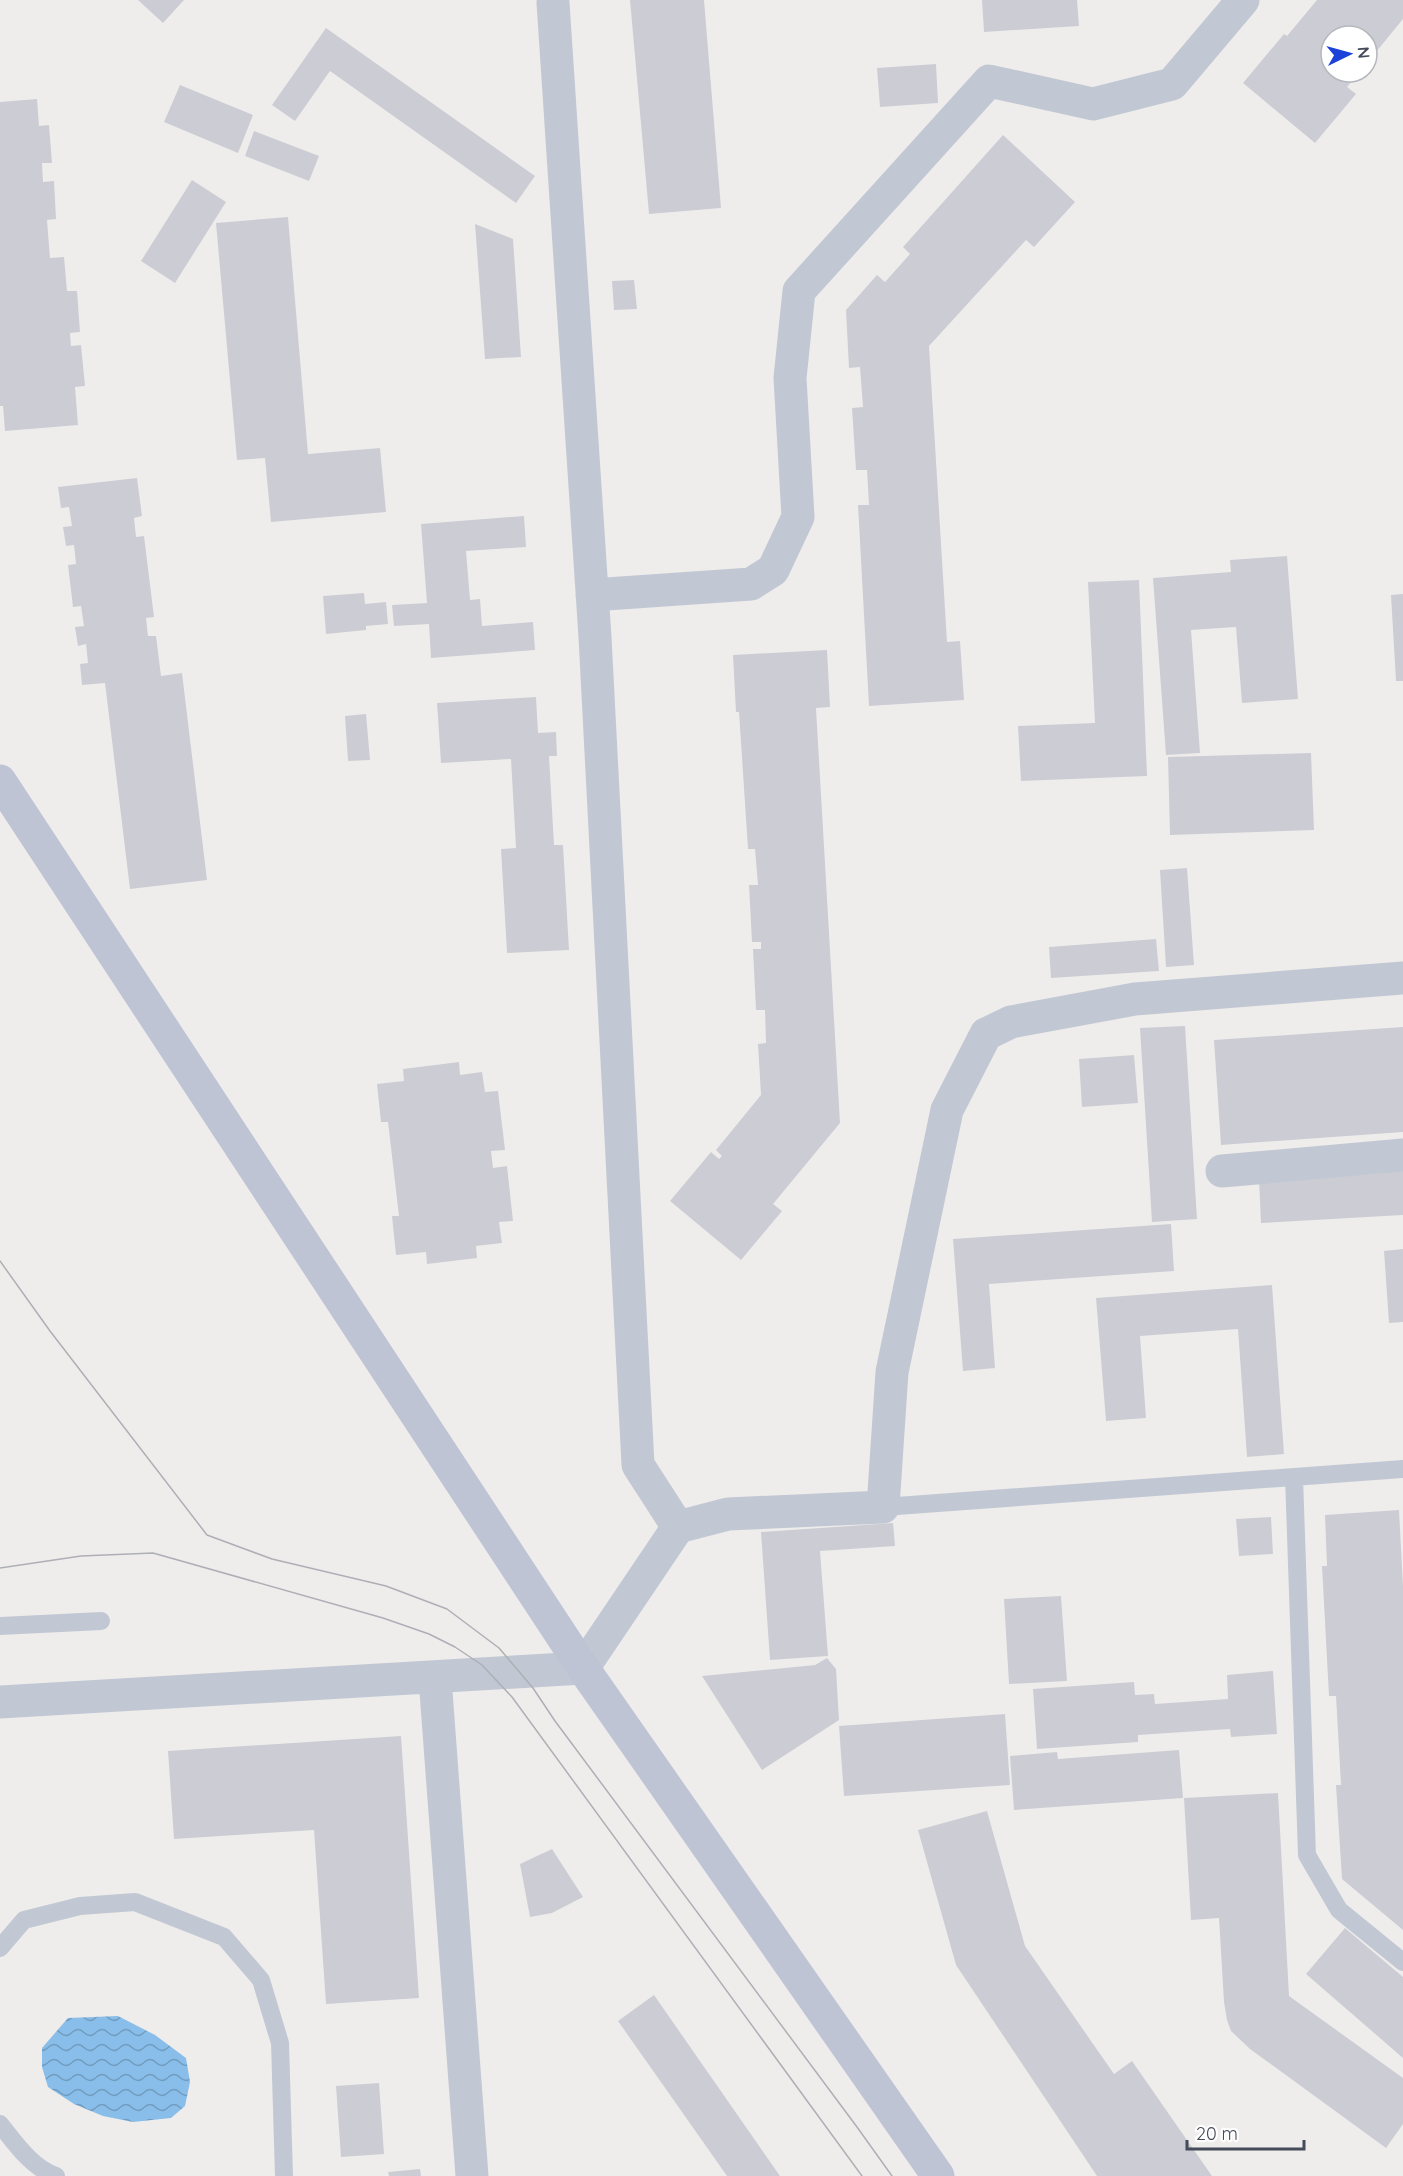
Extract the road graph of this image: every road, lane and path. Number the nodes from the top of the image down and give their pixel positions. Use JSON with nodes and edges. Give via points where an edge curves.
{"nodes":[{"id":1,"x":1243,"y":0,"type":"edge"},
{"id":2,"x":553,"y":3,"type":"dead end"},
{"id":3,"x":592,"y":595,"type":"junction"},
{"id":4,"x":0,"y":781,"type":"edge"},
{"id":5,"x":1403,"y":978,"type":"edge"},
{"id":6,"x":1403,"y":1155,"type":"edge"},
{"id":7,"x":1222,"y":1171,"type":"dead end"},
{"id":8,"x":1403,"y":1469,"type":"edge"},
{"id":9,"x":1294,"y":1477,"type":"junction"},
{"id":10,"x":883,"y":1507,"type":"junction"},
{"id":11,"x":678,"y":1527,"type":"junction"},
{"id":12,"x":100,"y":1621,"type":"dead end"},
{"id":13,"x":0,"y":1626,"type":"edge"},
{"id":14,"x":583,"y":1668,"type":"junction"},
{"id":15,"x":435,"y":1678,"type":"junction"},
{"id":16,"x":0,"y":1702,"type":"edge"},
{"id":17,"x":0,"y":1948,"type":"edge"},
{"id":18,"x":1403,"y":1962,"type":"edge"},
{"id":19,"x":0,"y":2124,"type":"edge"},
{"id":20,"x":56,"y":2176,"type":"edge"},
{"id":21,"x":284,"y":2176,"type":"edge"},
{"id":22,"x":472,"y":2176,"type":"edge"},
{"id":23,"x":938,"y":2176,"type":"edge"}],
"edges":[{"from":1,"to":3,"type":"street","via":[[1172,84],[1093,104],[989,81],[799,291],[790,378],[798,517],[773,570],[751,584]]},
{"from":2,"to":3,"type":"street"},
{"from":3,"to":11,"type":"street","via":[[638,1465]]},
{"from":4,"to":14,"type":"main road"},
{"from":5,"to":10,"type":"street","via":[[1135,999],[1011,1022],[986,1034],[947,1110],[892,1372]]},
{"from":6,"to":7,"type":"street"},
{"from":8,"to":9,"type":"lane"},
{"from":9,"to":10,"type":"lane"},
{"from":9,"to":18,"type":"lane","via":[[1307,1855],[1339,1910]]},
{"from":10,"to":11,"type":"street","via":[[729,1514]]},
{"from":11,"to":14,"type":"street"},
{"from":12,"to":13,"type":"lane"},
{"from":14,"to":15,"type":"street"},
{"from":14,"to":23,"type":"main road"},
{"from":15,"to":16,"type":"street"},
{"from":15,"to":22,"type":"street"},
{"from":17,"to":21,"type":"lane","via":[[24,1920],[80,1906],[135,1902],[224,1937],[261,1980],[280,2043]]},
{"from":19,"to":20,"type":"lane","via":[[18,2148]]}]}
